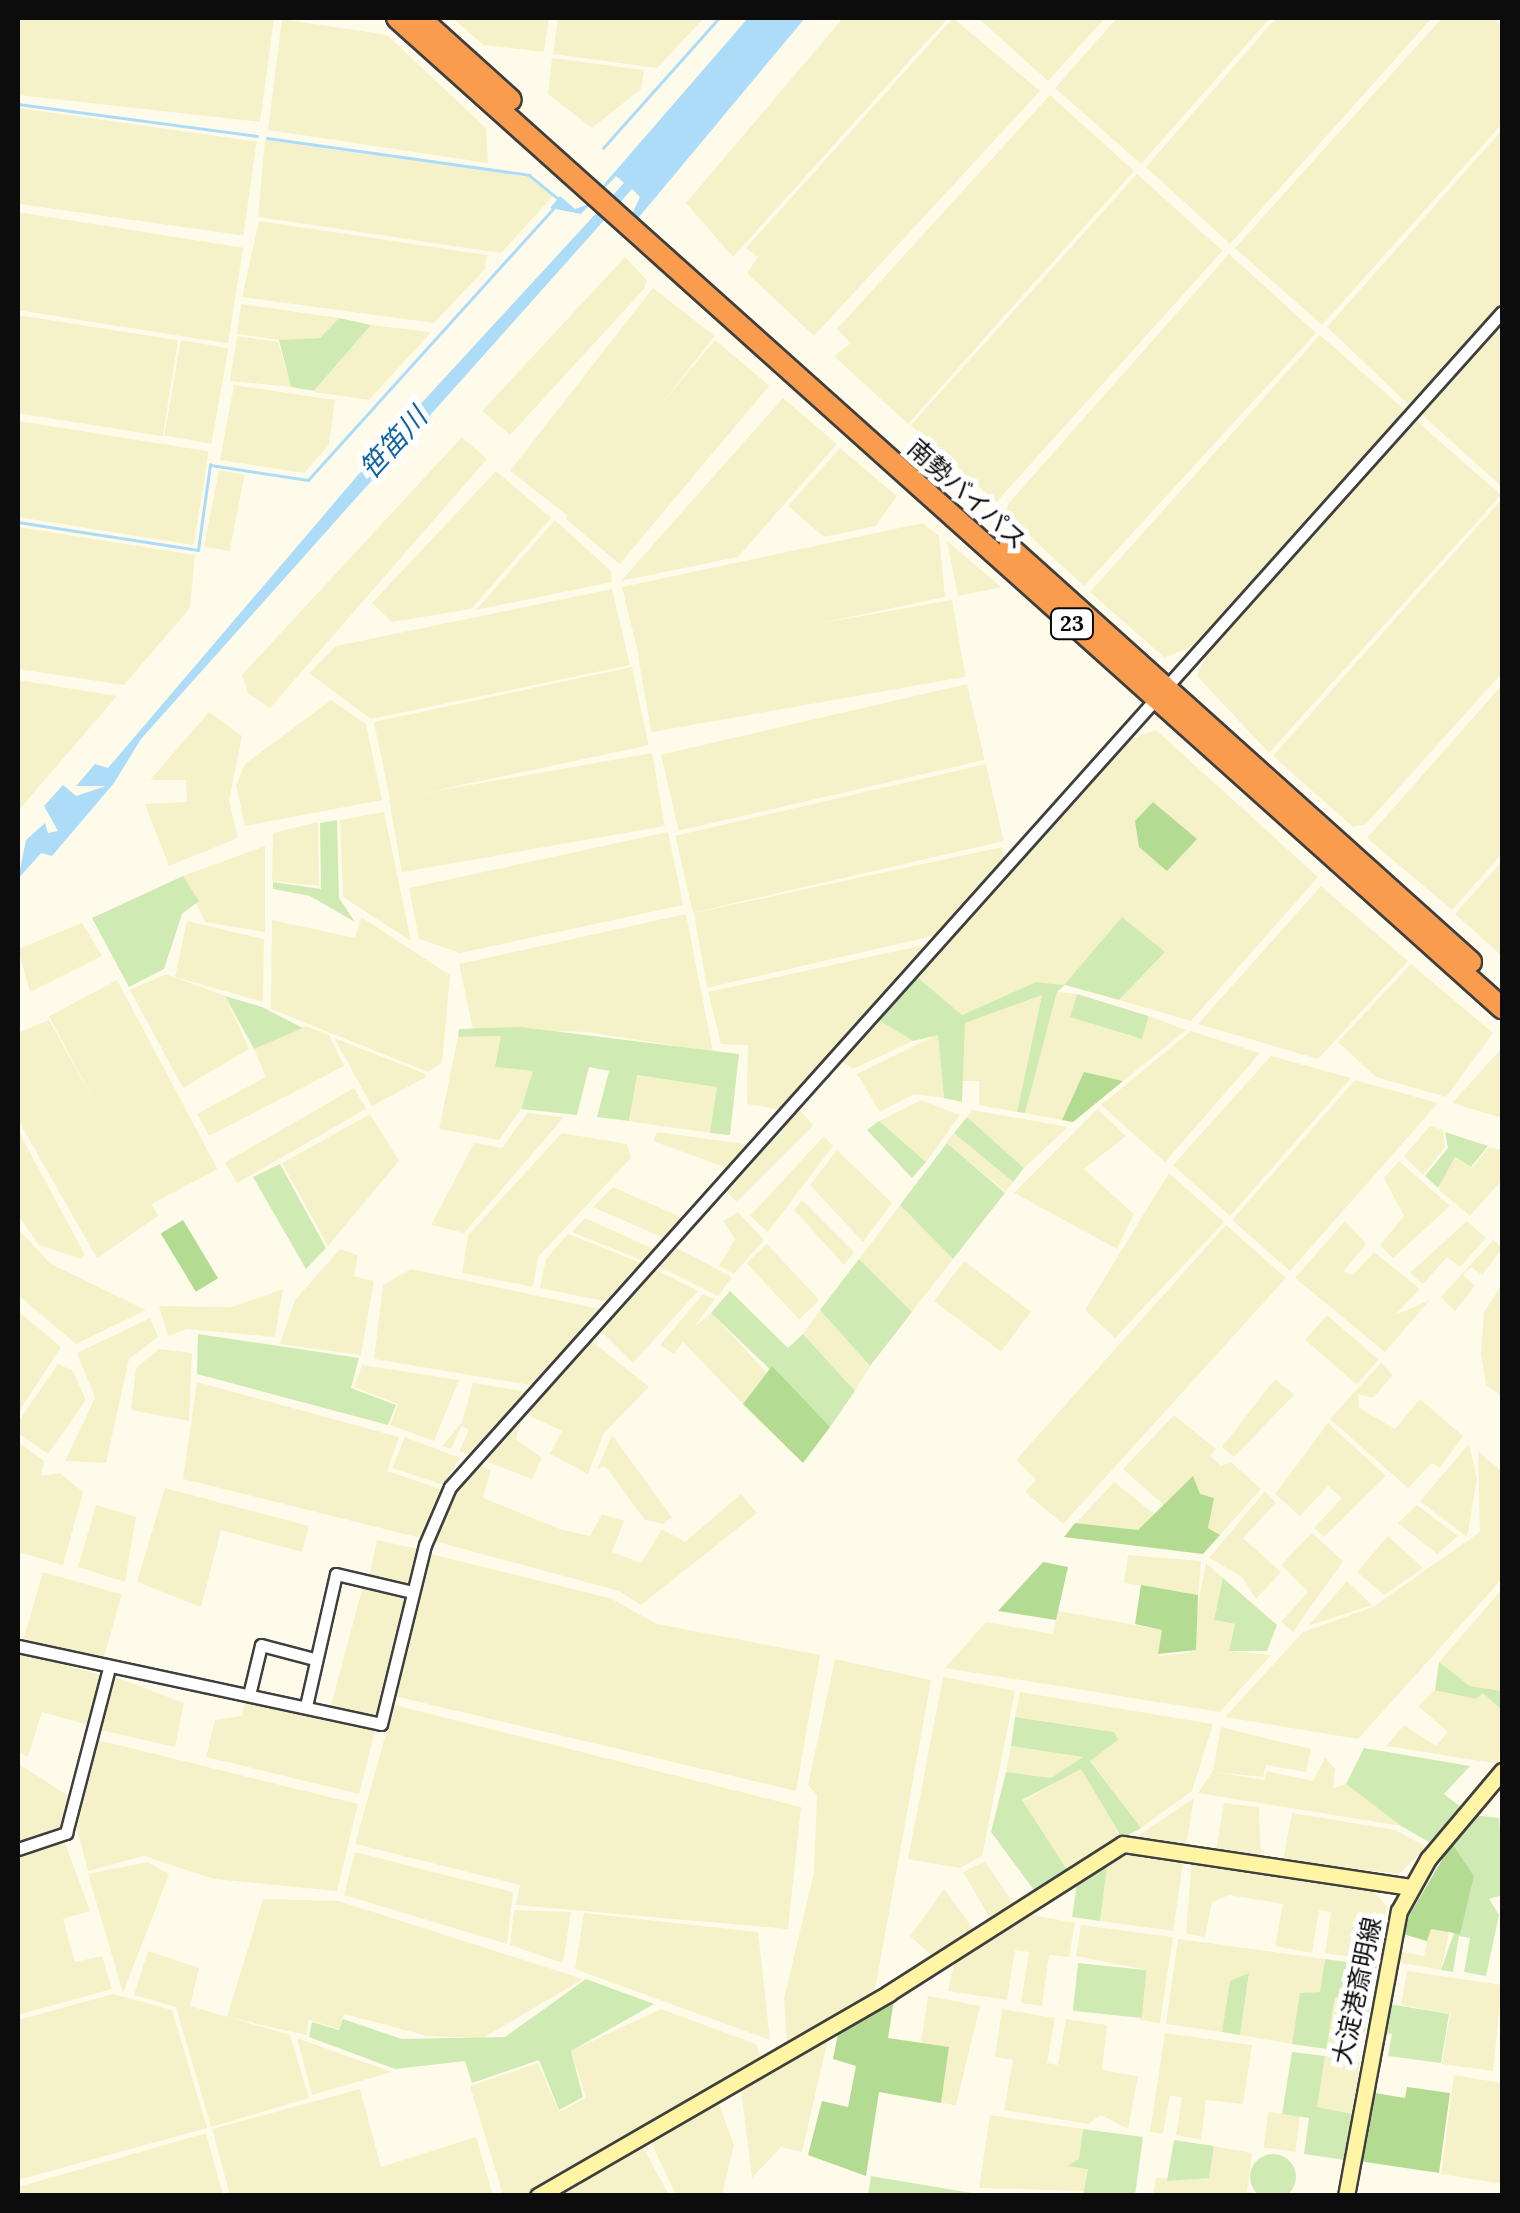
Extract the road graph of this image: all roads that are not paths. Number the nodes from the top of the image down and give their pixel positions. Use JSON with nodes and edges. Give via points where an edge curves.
{"nodes":[{"id":1,"x":397,"y":18,"type":"edge"},
{"id":2,"x":420,"y":18,"type":"edge"},
{"id":3,"x":581,"y":171,"type":"junction"},
{"id":4,"x":1502,"y":312,"type":"edge"},
{"id":5,"x":1161,"y":694,"type":"junction"},
{"id":6,"x":1502,"y":990,"type":"edge"},
{"id":7,"x":1502,"y":1008,"type":"edge"},
{"id":8,"x":413,"y":1592,"type":"junction"},
{"id":9,"x":18,"y":1646,"type":"edge"},
{"id":10,"x":314,"y":1660,"type":"junction"},
{"id":11,"x":108,"y":1672,"type":"junction"},
{"id":12,"x":250,"y":1695,"type":"junction"},
{"id":13,"x":306,"y":1706,"type":"junction"},
{"id":14,"x":1502,"y":1771,"type":"edge"},
{"id":15,"x":18,"y":1849,"type":"edge"},
{"id":16,"x":1410,"y":1888,"type":"junction"},
{"id":17,"x":538,"y":2196,"type":"edge"},
{"id":18,"x":1346,"y":2196,"type":"edge"}],
"edges":[{"from":1,"to":3,"type":"highway","name":"南勢バイパス","number":"23"},
{"from":2,"to":3,"type":"highway","name":"南勢バイパス","number":"23"},
{"from":3,"to":5,"type":"highway","name":"南勢バイパス","number":"23"},
{"from":4,"to":5,"type":"street"},
{"from":5,"to":6,"type":"highway","name":"南勢バイパス","number":"23"},
{"from":5,"to":7,"type":"highway","name":"南勢バイパス","number":"23"},
{"from":5,"to":8,"type":"street","via":[[450,1488]]},
{"from":8,"to":10,"type":"street","via":[[336,1574]]},
{"from":8,"to":13,"type":"street","via":[[380,1724]]},
{"from":9,"to":11,"type":"street"},
{"from":10,"to":12,"type":"street","via":[[261,1645]]},
{"from":10,"to":13,"type":"street"},
{"from":11,"to":12,"type":"street"},
{"from":11,"to":15,"type":"street","via":[[66,1833]]},
{"from":12,"to":13,"type":"street"},
{"from":14,"to":16,"type":"street","name":"大淀港斎明線"},
{"from":16,"to":17,"type":"street","via":[[1123,1844],[889,1993]]},
{"from":16,"to":18,"type":"street","name":"大淀港斎明線","via":[[1383,1963]]}]}
